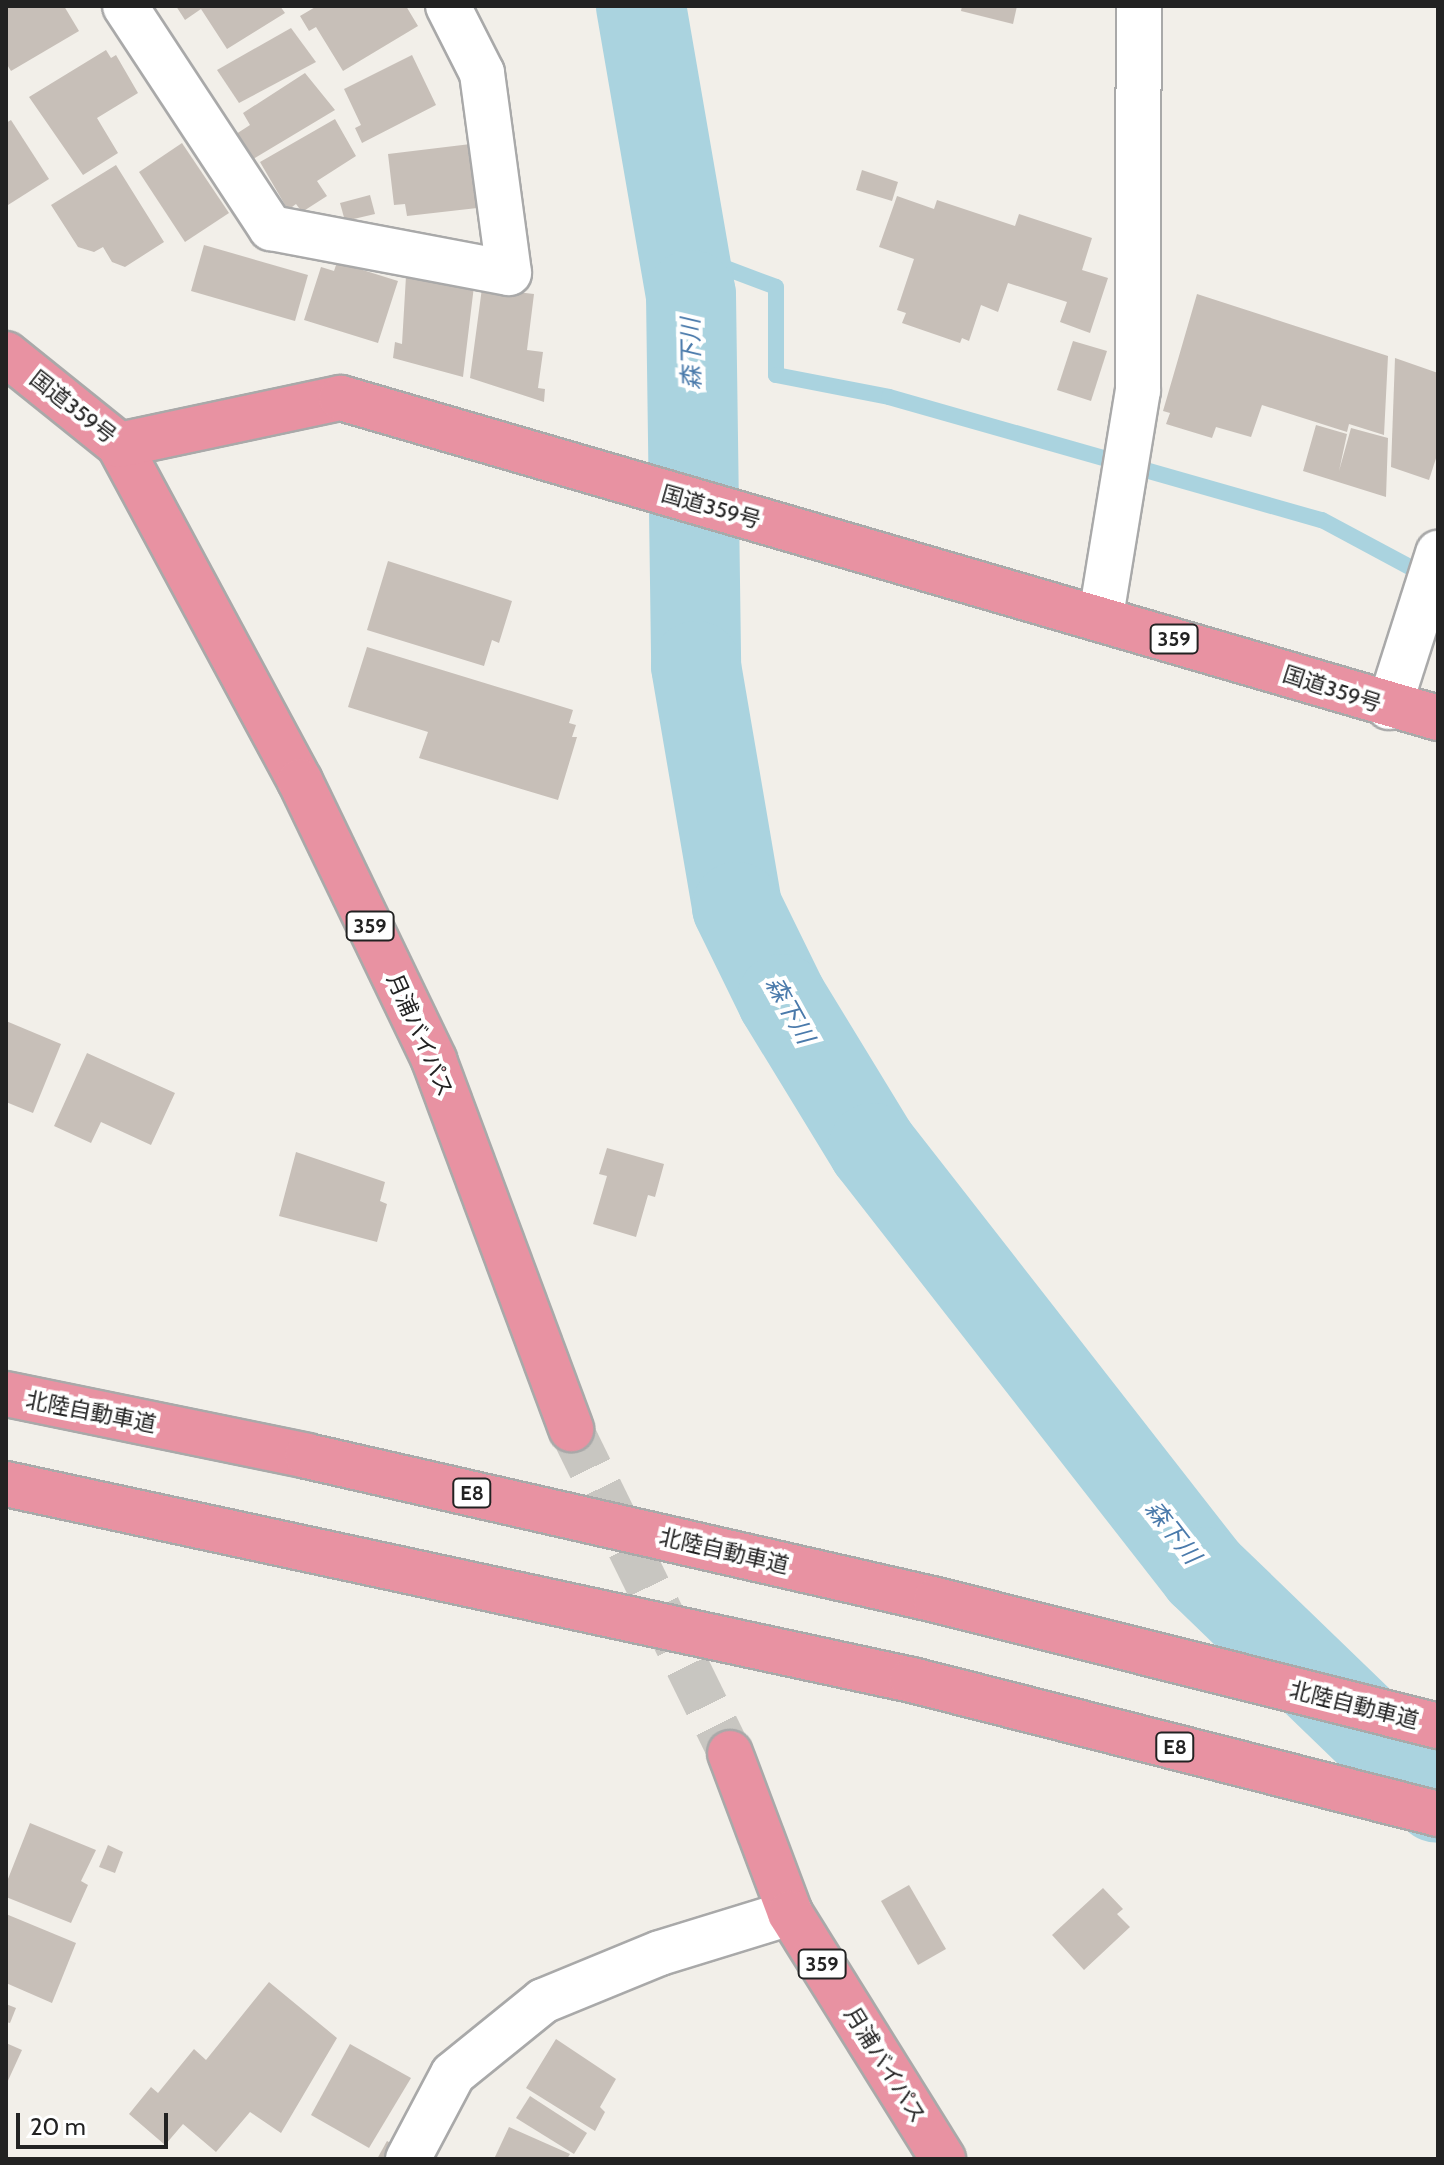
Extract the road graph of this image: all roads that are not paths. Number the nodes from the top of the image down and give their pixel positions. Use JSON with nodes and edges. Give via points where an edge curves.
{"nodes":[{"id":1,"x":125,"y":6,"type":"edge"},
{"id":2,"x":448,"y":6,"type":"edge"},
{"id":3,"x":1139,"y":6,"type":"edge"},
{"id":4,"x":6,"y":354,"type":"edge"},
{"id":5,"x":119,"y":445,"type":"junction"},
{"id":6,"x":1438,"y":553,"type":"edge"},
{"id":7,"x":1101,"y":616,"type":"junction"},
{"id":8,"x":1389,"y":707,"type":"junction"},
{"id":9,"x":1438,"y":718,"type":"edge"},
{"id":10,"x":6,"y":1394,"type":"edge"},
{"id":11,"x":571,"y":1429,"type":"tunnel mouth"},
{"id":12,"x":6,"y":1484,"type":"edge"},
{"id":13,"x":1438,"y":1726,"type":"edge"},
{"id":14,"x":730,"y":1753,"type":"tunnel mouth"},
{"id":15,"x":1438,"y":1814,"type":"edge"},
{"id":16,"x":790,"y":1913,"type":"junction"},
{"id":17,"x":408,"y":2159,"type":"edge"},
{"id":18,"x":943,"y":2159,"type":"edge"}],
"edges":[{"from":1,"to":2,"type":"street","via":[[271,228],[509,273],[482,73]]},
{"from":3,"to":7,"type":"street","via":[[1138,391]]},
{"from":4,"to":5,"type":"highway","name":"国道359号","number":"359"},
{"from":5,"to":7,"type":"highway","name":"国道359号","number":"359","via":[[341,398]]},
{"from":5,"to":11,"type":"highway","name":"月浦バイパス","number":"359","via":[[300,781],[434,1060]]},
{"from":6,"to":8,"type":"street"},
{"from":7,"to":8,"type":"highway","name":"国道359号","number":"359"},
{"from":8,"to":9,"type":"highway","name":"国道359号","number":"359"},
{"from":10,"to":13,"type":"highway","name":"北陸自動車道","number":"E8","via":[[307,1456],[936,1600]]},
{"from":12,"to":15,"type":"highway","number":"E8","via":[[912,1680]]},
{"from":14,"to":16,"type":"highway","name":"月浦バイパス","number":"359"},
{"from":16,"to":17,"type":"street","via":[[660,1953],[543,2001],[453,2074]]},
{"from":16,"to":18,"type":"highway","name":"月浦バイパス","number":"359"}]}
